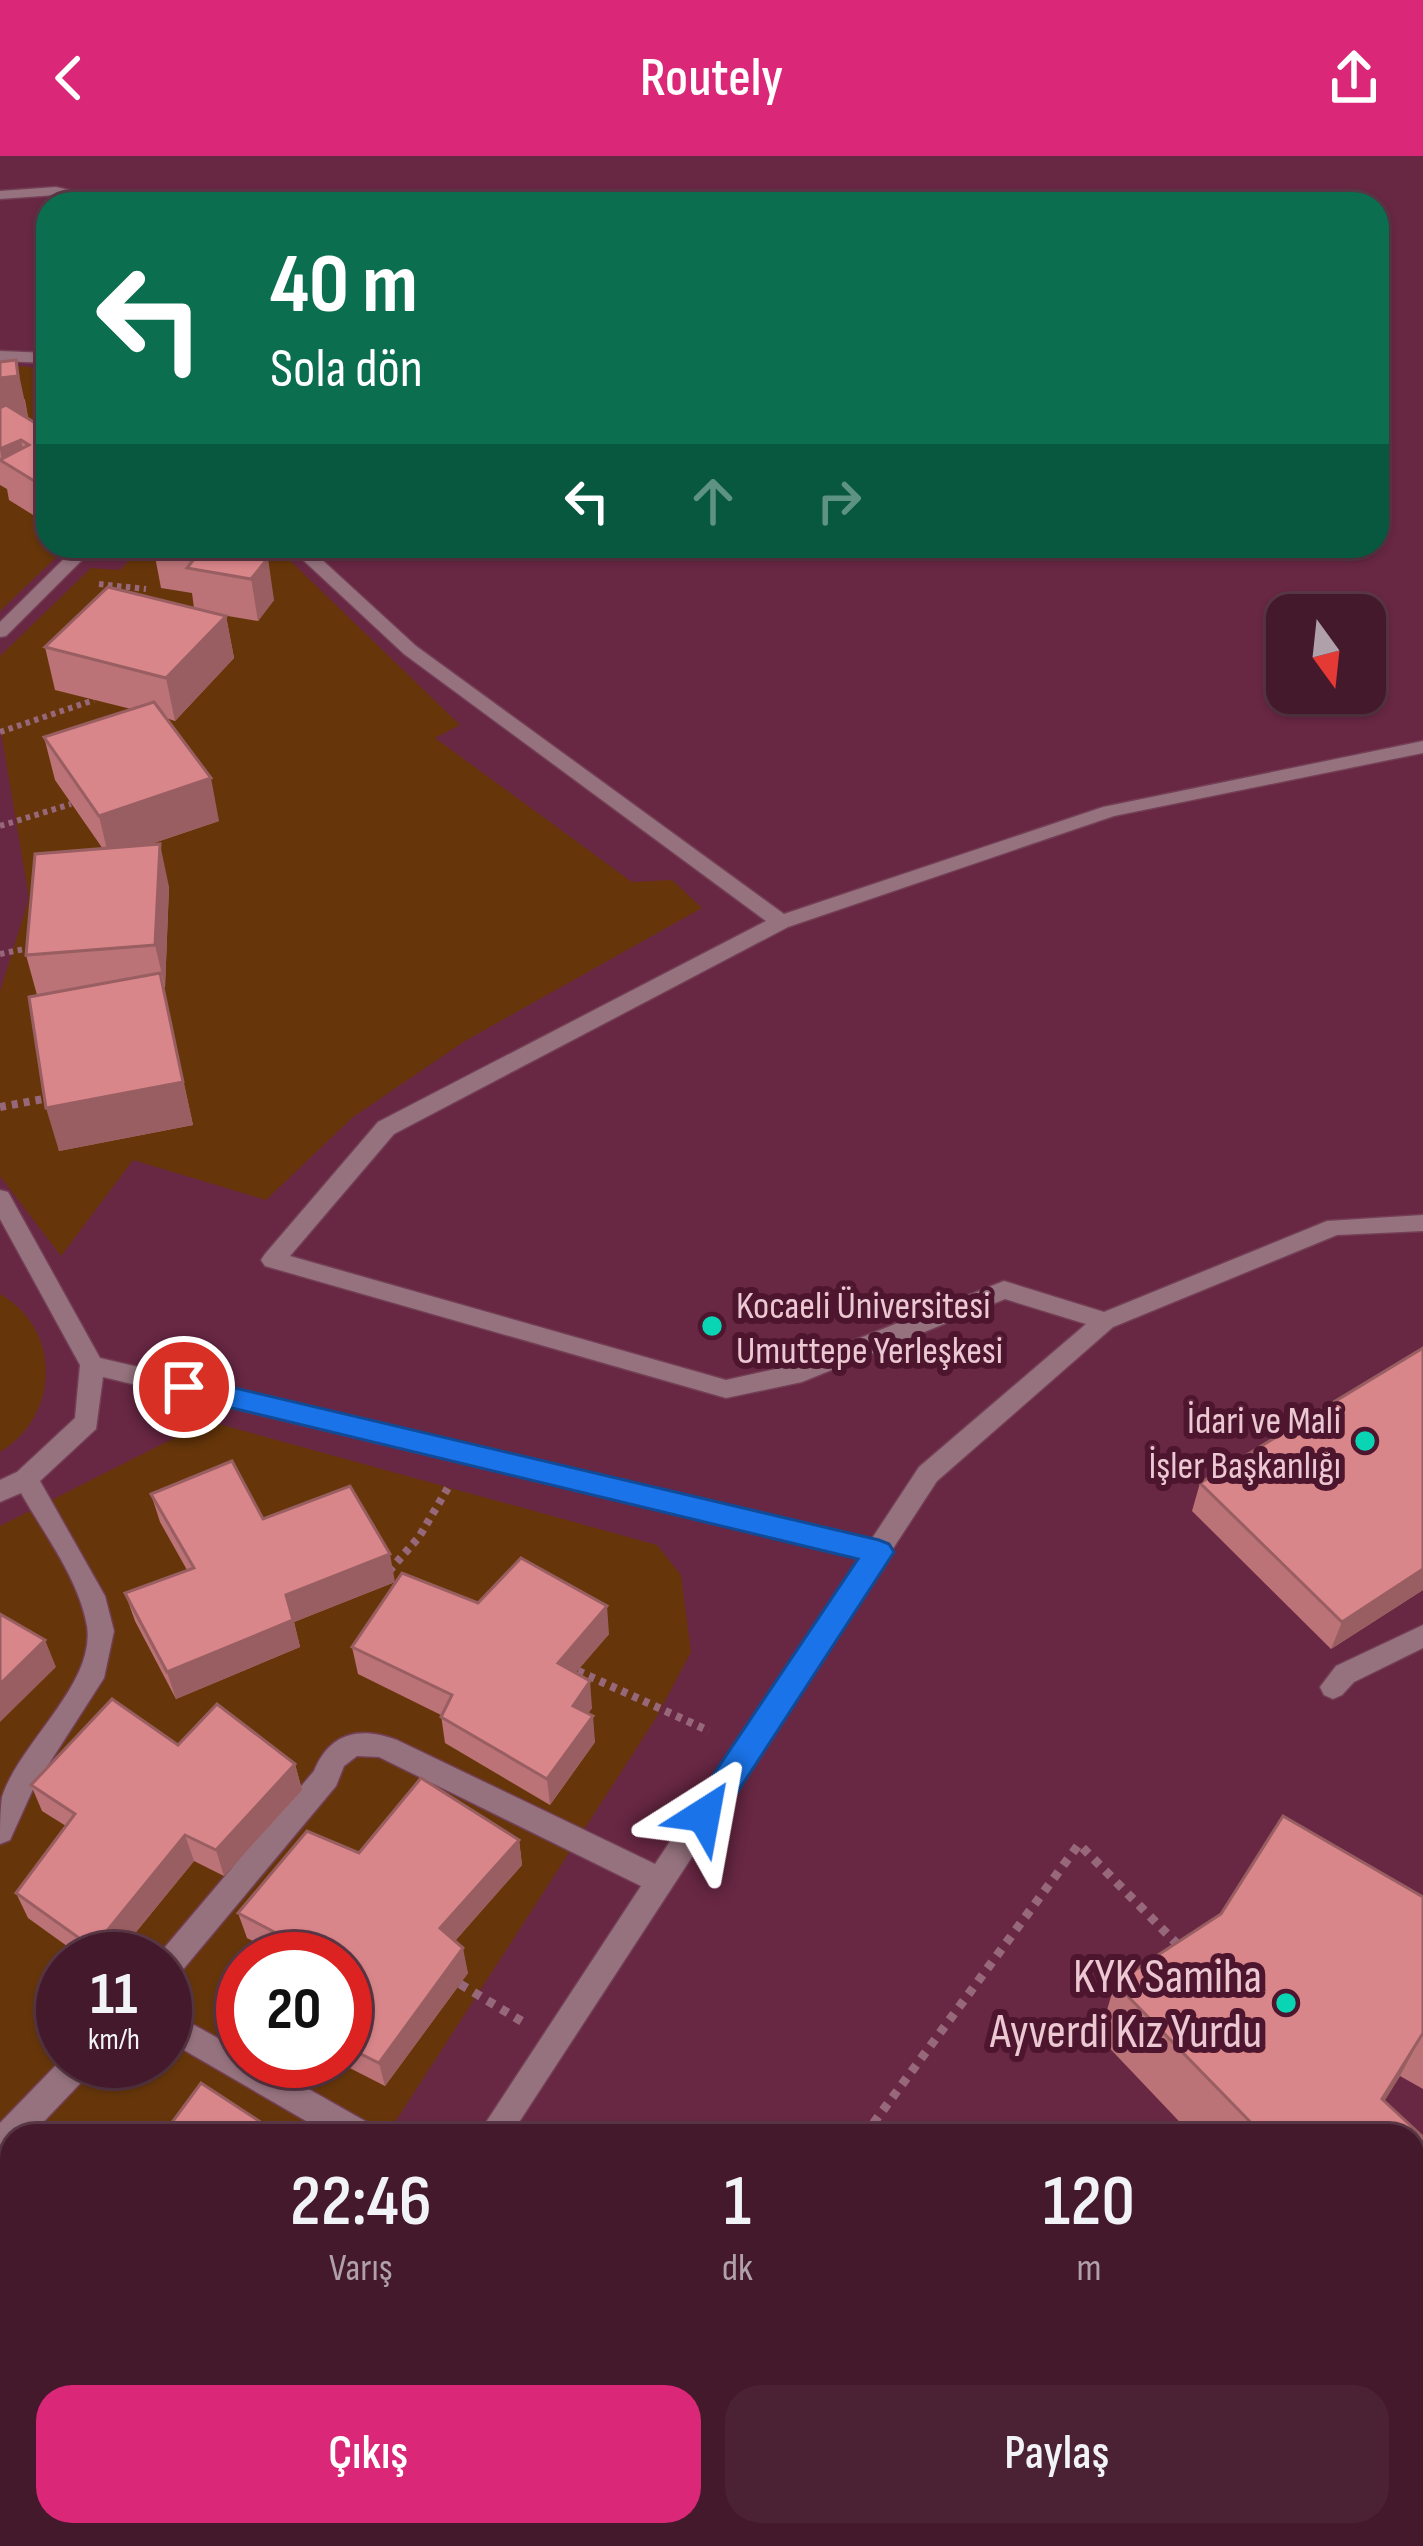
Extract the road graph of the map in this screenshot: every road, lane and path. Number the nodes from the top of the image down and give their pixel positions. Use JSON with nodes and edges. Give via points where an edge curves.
{"nodes":[{"id":1,"x":36,"y":192,"type":"edge"},
{"id":2,"x":0,"y":195,"type":"edge"},
{"id":3,"x":0,"y":356,"type":"edge"},
{"id":4,"x":36,"y":358,"type":"edge"},
{"id":5,"x":75,"y":558,"type":"edge"},
{"id":6,"x":310,"y":558,"type":"edge"},
{"id":7,"x":0,"y":632,"type":"edge"},
{"id":8,"x":94,"y":700,"type":"edge"},
{"id":9,"x":0,"y":732,"type":"edge"},
{"id":10,"x":1423,"y":747,"type":"edge"},
{"id":11,"x":71,"y":804,"type":"edge"},
{"id":12,"x":0,"y":826,"type":"edge"},
{"id":13,"x":781,"y":922,"type":"junction"},
{"id":14,"x":43,"y":945,"type":"edge"},
{"id":15,"x":0,"y":954,"type":"edge"},
{"id":16,"x":51,"y":1098,"type":"edge"},
{"id":17,"x":0,"y":1107,"type":"edge"},
{"id":18,"x":0,"y":1198,"type":"edge"},
{"id":19,"x":1423,"y":1222,"type":"edge"},
{"id":20,"x":1105,"y":1321,"type":"junction"},
{"id":21,"x":92,"y":1365,"type":"junction"},
{"id":22,"x":467,"y":1454,"type":"junction"},
{"id":23,"x":26,"y":1479,"type":"junction"},
{"id":24,"x":0,"y":1492,"type":"edge"},
{"id":25,"x":879,"y":1552,"type":"junction"},
{"id":26,"x":389,"y":1571,"type":"edge"},
{"id":27,"x":1423,"y":1636,"type":"edge"},
{"id":28,"x":578,"y":1671,"type":"edge"},
{"id":29,"x":1333,"y":1687,"type":"dead end"},
{"id":30,"x":748,"y":1749,"type":"junction"},
{"id":31,"x":0,"y":1832,"type":"edge"},
{"id":32,"x":660,"y":1881,"type":"junction"},
{"id":33,"x":192,"y":1937,"type":"edge"},
{"id":34,"x":1186,"y":1953,"type":"edge"},
{"id":35,"x":460,"y":1984,"type":"edge"},
{"id":36,"x":192,"y":2039,"type":"edge"},
{"id":37,"x":555,"y":2041,"type":"junction"},
{"id":38,"x":55,"y":2088,"type":"edge"},
{"id":39,"x":20,"y":2124,"type":"edge"},
{"id":40,"x":340,"y":2124,"type":"edge"},
{"id":41,"x":500,"y":2124,"type":"edge"},
{"id":42,"x":873,"y":2124,"type":"edge"}],
"edges":[{"from":1,"to":2,"type":"lane"},
{"from":3,"to":4,"type":"lane"},
{"from":5,"to":7,"type":"lane"},
{"from":6,"to":13,"type":"lane","via":[[410,650]]},
{"from":8,"to":9,"type":"path"},
{"from":10,"to":13,"type":"lane","via":[[1110,811]]},
{"from":11,"to":12,"type":"path"},
{"from":13,"to":20,"type":"lane","via":[[386,1128],[272,1260],[726,1389],[793,1375],[1004,1290]]},
{"from":14,"to":15,"type":"path"},
{"from":16,"to":17,"type":"path"},
{"from":18,"to":21,"type":"lane"},
{"from":19,"to":20,"type":"lane","via":[[1335,1227]]},
{"from":20,"to":25,"type":"lane","via":[[928,1474]]},
{"from":21,"to":22,"type":"lane"},
{"from":21,"to":23,"type":"lane","via":[[87,1422]]},
{"from":22,"to":25,"type":"lane"},
{"from":22,"to":26,"type":"path","via":[[419,1537]]},
{"from":23,"to":24,"type":"lane"},
{"from":23,"to":31,"type":"lane","via":[[92,1596],[101,1631],[95,1670],[24,1779]]},
{"from":25,"to":30,"type":"lane"},
{"from":27,"to":29,"type":"lane"},
{"from":28,"to":30,"type":"path"},
{"from":30,"to":32,"type":"lane"},
{"from":32,"to":33,"type":"lane","via":[[387,1748],[353,1744],[333,1756],[326,1777]]},
{"from":32,"to":37,"type":"lane"},
{"from":34,"to":42,"type":"path","via":[[1078,1844]]},
{"from":35,"to":37,"type":"path"},
{"from":36,"to":40,"type":"lane"},
{"from":37,"to":41,"type":"lane"},
{"from":38,"to":39,"type":"lane"}]}
